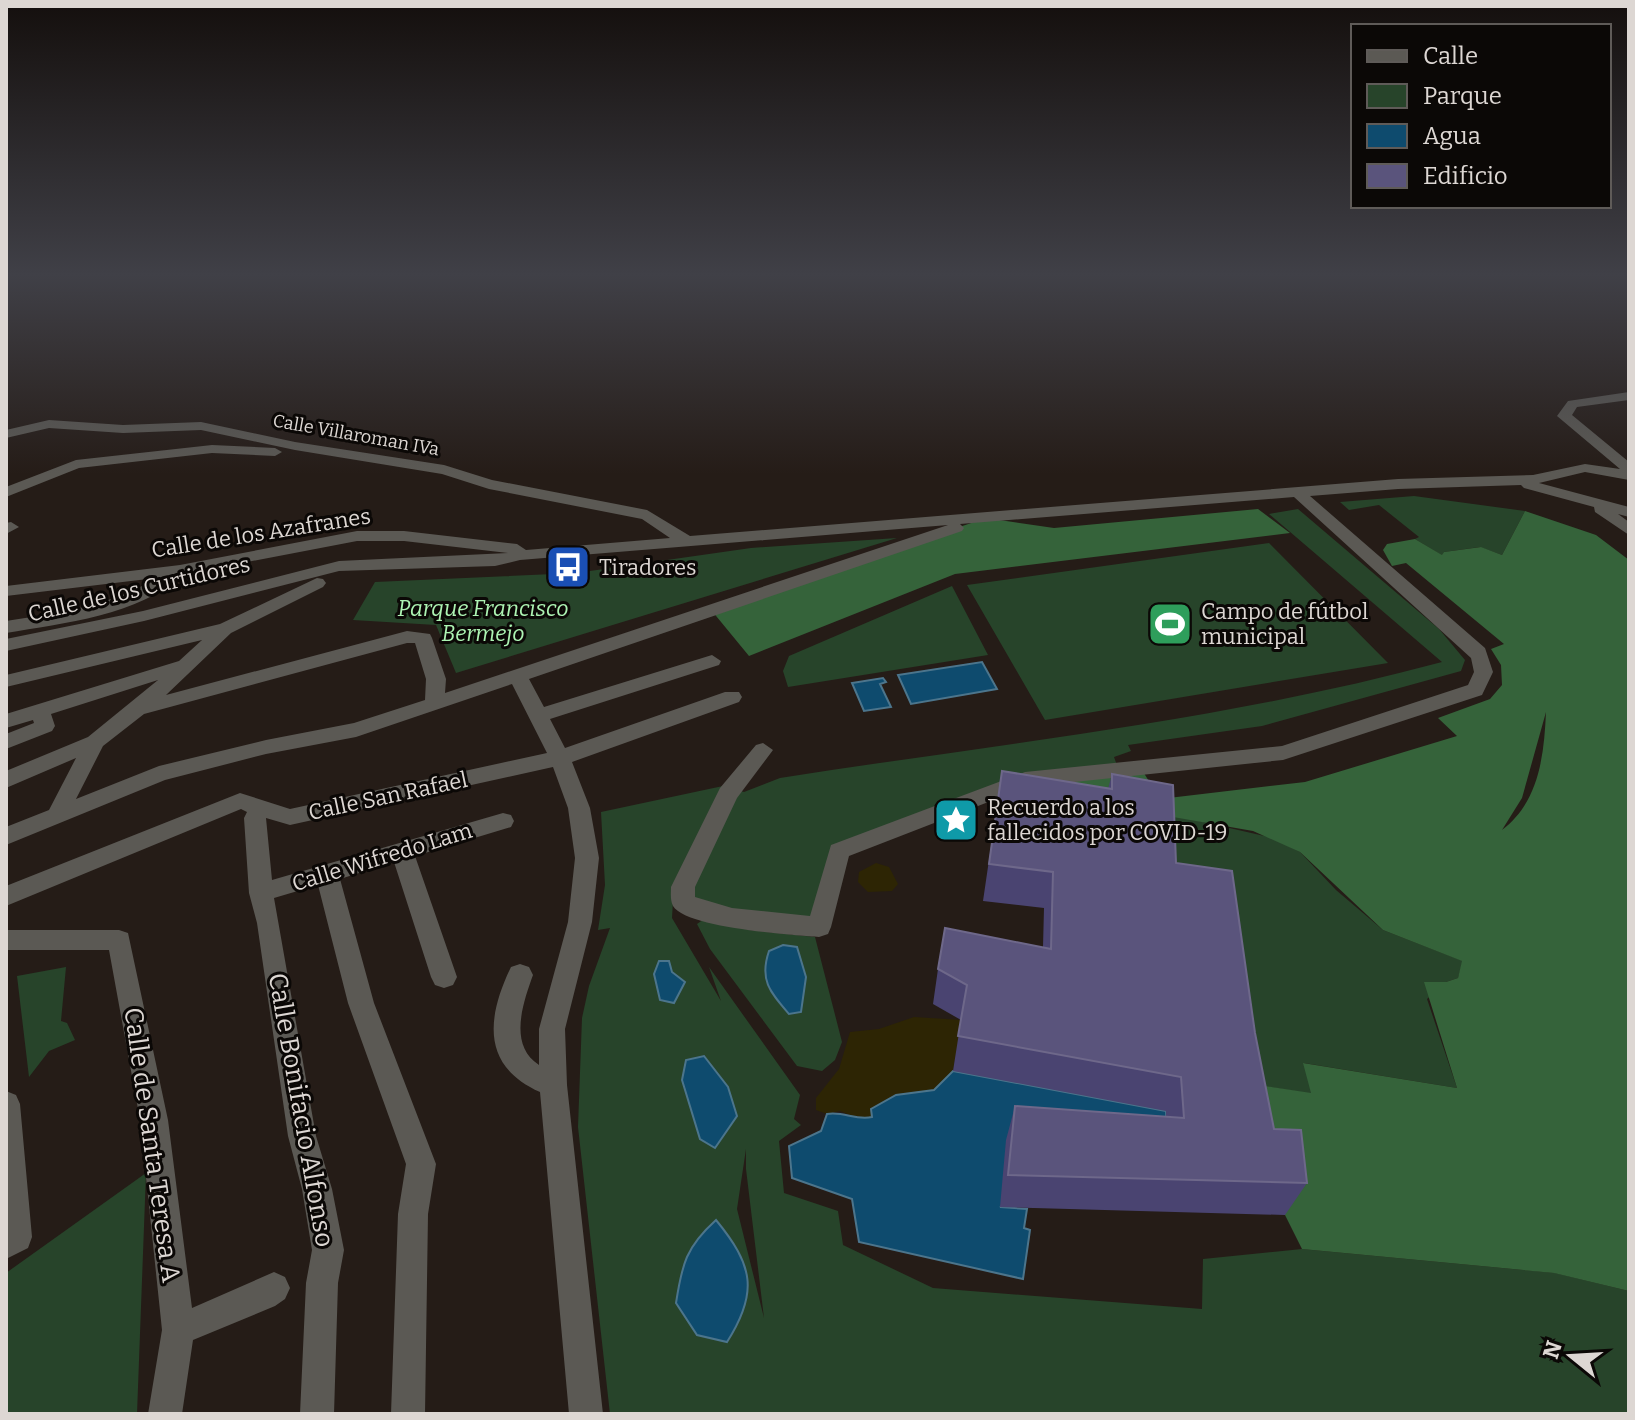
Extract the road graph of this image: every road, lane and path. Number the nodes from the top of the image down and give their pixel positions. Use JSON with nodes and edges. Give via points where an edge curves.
{"nodes":[{"id":1,"x":1629,"y":396,"type":"edge"},
{"id":2,"x":6,"y":434,"type":"edge"},
{"id":3,"x":1596,"y":443,"type":"junction"},
{"id":4,"x":313,"y":449,"type":"junction"},
{"id":5,"x":1592,"y":467,"type":"junction"},
{"id":6,"x":1629,"y":471,"type":"edge"},
{"id":7,"x":1565,"y":474,"type":"junction"},
{"id":8,"x":1507,"y":481,"type":"junction"},
{"id":9,"x":6,"y":492,"type":"edge"},
{"id":10,"x":1297,"y":492,"type":"junction"},
{"id":11,"x":1589,"y":502,"type":"junction"},
{"id":12,"x":1629,"y":512,"type":"edge"},
{"id":13,"x":986,"y":518,"type":"junction"},
{"id":14,"x":1629,"y":530,"type":"edge"},
{"id":15,"x":689,"y":543,"type":"junction"},
{"id":16,"x":520,"y":555,"type":"junction"},
{"id":17,"x":378,"y":563,"type":"junction"},
{"id":18,"x":180,"y":570,"type":"junction"},
{"id":19,"x":6,"y":591,"type":"edge"},
{"id":20,"x":6,"y":627,"type":"edge"},
{"id":21,"x":225,"y":629,"type":"junction"},
{"id":22,"x":6,"y":645,"type":"edge"},
{"id":23,"x":712,"y":661,"type":"dead end"},
{"id":24,"x":182,"y":666,"type":"junction"},
{"id":25,"x":518,"y":677,"type":"junction"},
{"id":26,"x":6,"y":681,"type":"edge"},
{"id":27,"x":732,"y":697,"type":"dead end"},
{"id":28,"x":435,"y":703,"type":"junction"},
{"id":29,"x":40,"y":709,"type":"junction"},
{"id":30,"x":137,"y":709,"type":"junction"},
{"id":31,"x":538,"y":716,"type":"junction"},
{"id":32,"x":6,"y":721,"type":"edge"},
{"id":33,"x":6,"y":742,"type":"edge"},
{"id":34,"x":95,"y":742,"type":"junction"},
{"id":35,"x":763,"y":750,"type":"dead end"},
{"id":36,"x":560,"y":758,"type":"junction"},
{"id":37,"x":6,"y":780,"type":"edge"},
{"id":38,"x":260,"y":808,"type":"junction"},
{"id":39,"x":59,"y":811,"type":"junction"},
{"id":40,"x":503,"y":821,"type":"dead end"},
{"id":41,"x":6,"y":836,"type":"edge"},
{"id":42,"x":402,"y":851,"type":"junction"},
{"id":43,"x":327,"y":873,"type":"junction"},
{"id":44,"x":261,"y":893,"type":"junction"},
{"id":45,"x":6,"y":896,"type":"edge"},
{"id":46,"x":6,"y":940,"type":"edge"},
{"id":47,"x":520,"y":975,"type":"dead end"},
{"id":48,"x":444,"y":977,"type":"dead end"},
{"id":49,"x":553,"y":1085,"type":"junction"},
{"id":50,"x":6,"y":1104,"type":"edge"},
{"id":51,"x":6,"y":1243,"type":"edge"},
{"id":52,"x":274,"y":1288,"type":"dead end"},
{"id":53,"x":178,"y":1330,"type":"junction"},
{"id":54,"x":165,"y":1414,"type":"edge"},
{"id":55,"x":317,"y":1414,"type":"edge"},
{"id":56,"x":408,"y":1414,"type":"edge"},
{"id":57,"x":586,"y":1414,"type":"edge"}],
"edges":[{"from":1,"to":3,"type":"street","via":[[1573,404],[1565,411],[1567,421]]},
{"from":2,"to":4,"type":"street","name":"Calle Villaroman IVa","via":[[49,424],[123,429],[201,426]]},
{"from":3,"to":5,"type":"street"},
{"from":3,"to":6,"type":"street"},
{"from":4,"to":9,"type":"street","via":[[212,449],[76,464]]},
{"from":4,"to":15,"type":"street","name":"Calle Villaroman IVa","via":[[400,461],[647,515]]},
{"from":5,"to":6,"type":"street"},
{"from":5,"to":7,"type":"street"},
{"from":7,"to":8,"type":"street"},
{"from":7,"to":11,"type":"street","via":[[1566,486]]},
{"from":8,"to":10,"type":"street"},
{"from":8,"to":11,"type":"street"},
{"from":10,"to":13,"type":"street"},
{"from":10,"to":35,"type":"street","via":[[1478,652],[1484,680],[1475,690],[1283,753],[1025,780],[839,851],[819,927],[760,923],[683,902],[683,887],[728,794]]},
{"from":11,"to":12,"type":"street"},
{"from":11,"to":14,"type":"street"},
{"from":13,"to":15,"type":"street"},
{"from":13,"to":25,"type":"street"},
{"from":15,"to":16,"type":"street"},
{"from":16,"to":17,"type":"street","via":[[485,562]]},
{"from":16,"to":18,"type":"street","name":"Calle de los Azafranes","via":[[517,549],[357,536]]},
{"from":17,"to":21,"type":"street","via":[[296,591]]},
{"from":17,"to":22,"type":"street","name":"Calle de los Curtidores","via":[[339,566]]},
{"from":18,"to":19,"type":"street","name":"Calle de los Azafranes"},
{"from":18,"to":20,"type":"street","via":[[146,591],[101,608]]},
{"from":21,"to":24,"type":"street"},
{"from":21,"to":26,"type":"street"},
{"from":23,"to":31,"type":"street"},
{"from":24,"to":29,"type":"street"},
{"from":24,"to":30,"type":"street"},
{"from":25,"to":28,"type":"street"},
{"from":25,"to":31,"type":"street"},
{"from":27,"to":36,"type":"street","name":"Calle San Rafael"},
{"from":28,"to":30,"type":"street","via":[[436,679],[423,638],[407,637]]},
{"from":28,"to":39,"type":"street","via":[[356,730],[159,774]]},
{"from":29,"to":32,"type":"street"},
{"from":29,"to":33,"type":"street","via":[[45,726]]},
{"from":30,"to":34,"type":"street"},
{"from":31,"to":36,"type":"street"},
{"from":34,"to":37,"type":"street"},
{"from":34,"to":39,"type":"street"},
{"from":36,"to":38,"type":"street","name":"Calle San Rafael","via":[[290,817]]},
{"from":36,"to":49,"type":"street","via":[[579,808],[588,875],[552,1029]]},
{"from":38,"to":44,"type":"street","name":"Calle Bonifacio Alfonso","via":[[255,818]]},
{"from":38,"to":45,"type":"street","name":"Calle San Rafael","via":[[240,801]]},
{"from":39,"to":41,"type":"street"},
{"from":40,"to":42,"type":"street","name":"Calle Wifredo Lam"},
{"from":42,"to":43,"type":"street","name":"Calle Wifredo Lam"},
{"from":42,"to":48,"type":"street"},
{"from":43,"to":44,"type":"street","name":"Calle Wifredo Lam"},
{"from":43,"to":56,"type":"street","via":[[361,1003],[421,1164],[413,1214]]},
{"from":44,"to":55,"type":"street","name":"Calle Bonifacio Alfonso","via":[[302,1136],[328,1250]]},
{"from":46,"to":53,"type":"street","name":"Calle de Santa Teresa A","via":[[119,940],[154,1120]]},
{"from":47,"to":49,"type":"street","via":[[507,1010],[510,1045],[519,1067]]},
{"from":49,"to":57,"type":"street"},
{"from":50,"to":51,"type":"street","via":[[17,1237]]},
{"from":52,"to":53,"type":"street"},
{"from":53,"to":54,"type":"street","name":"Calle de Santa Teresa A"}]}
